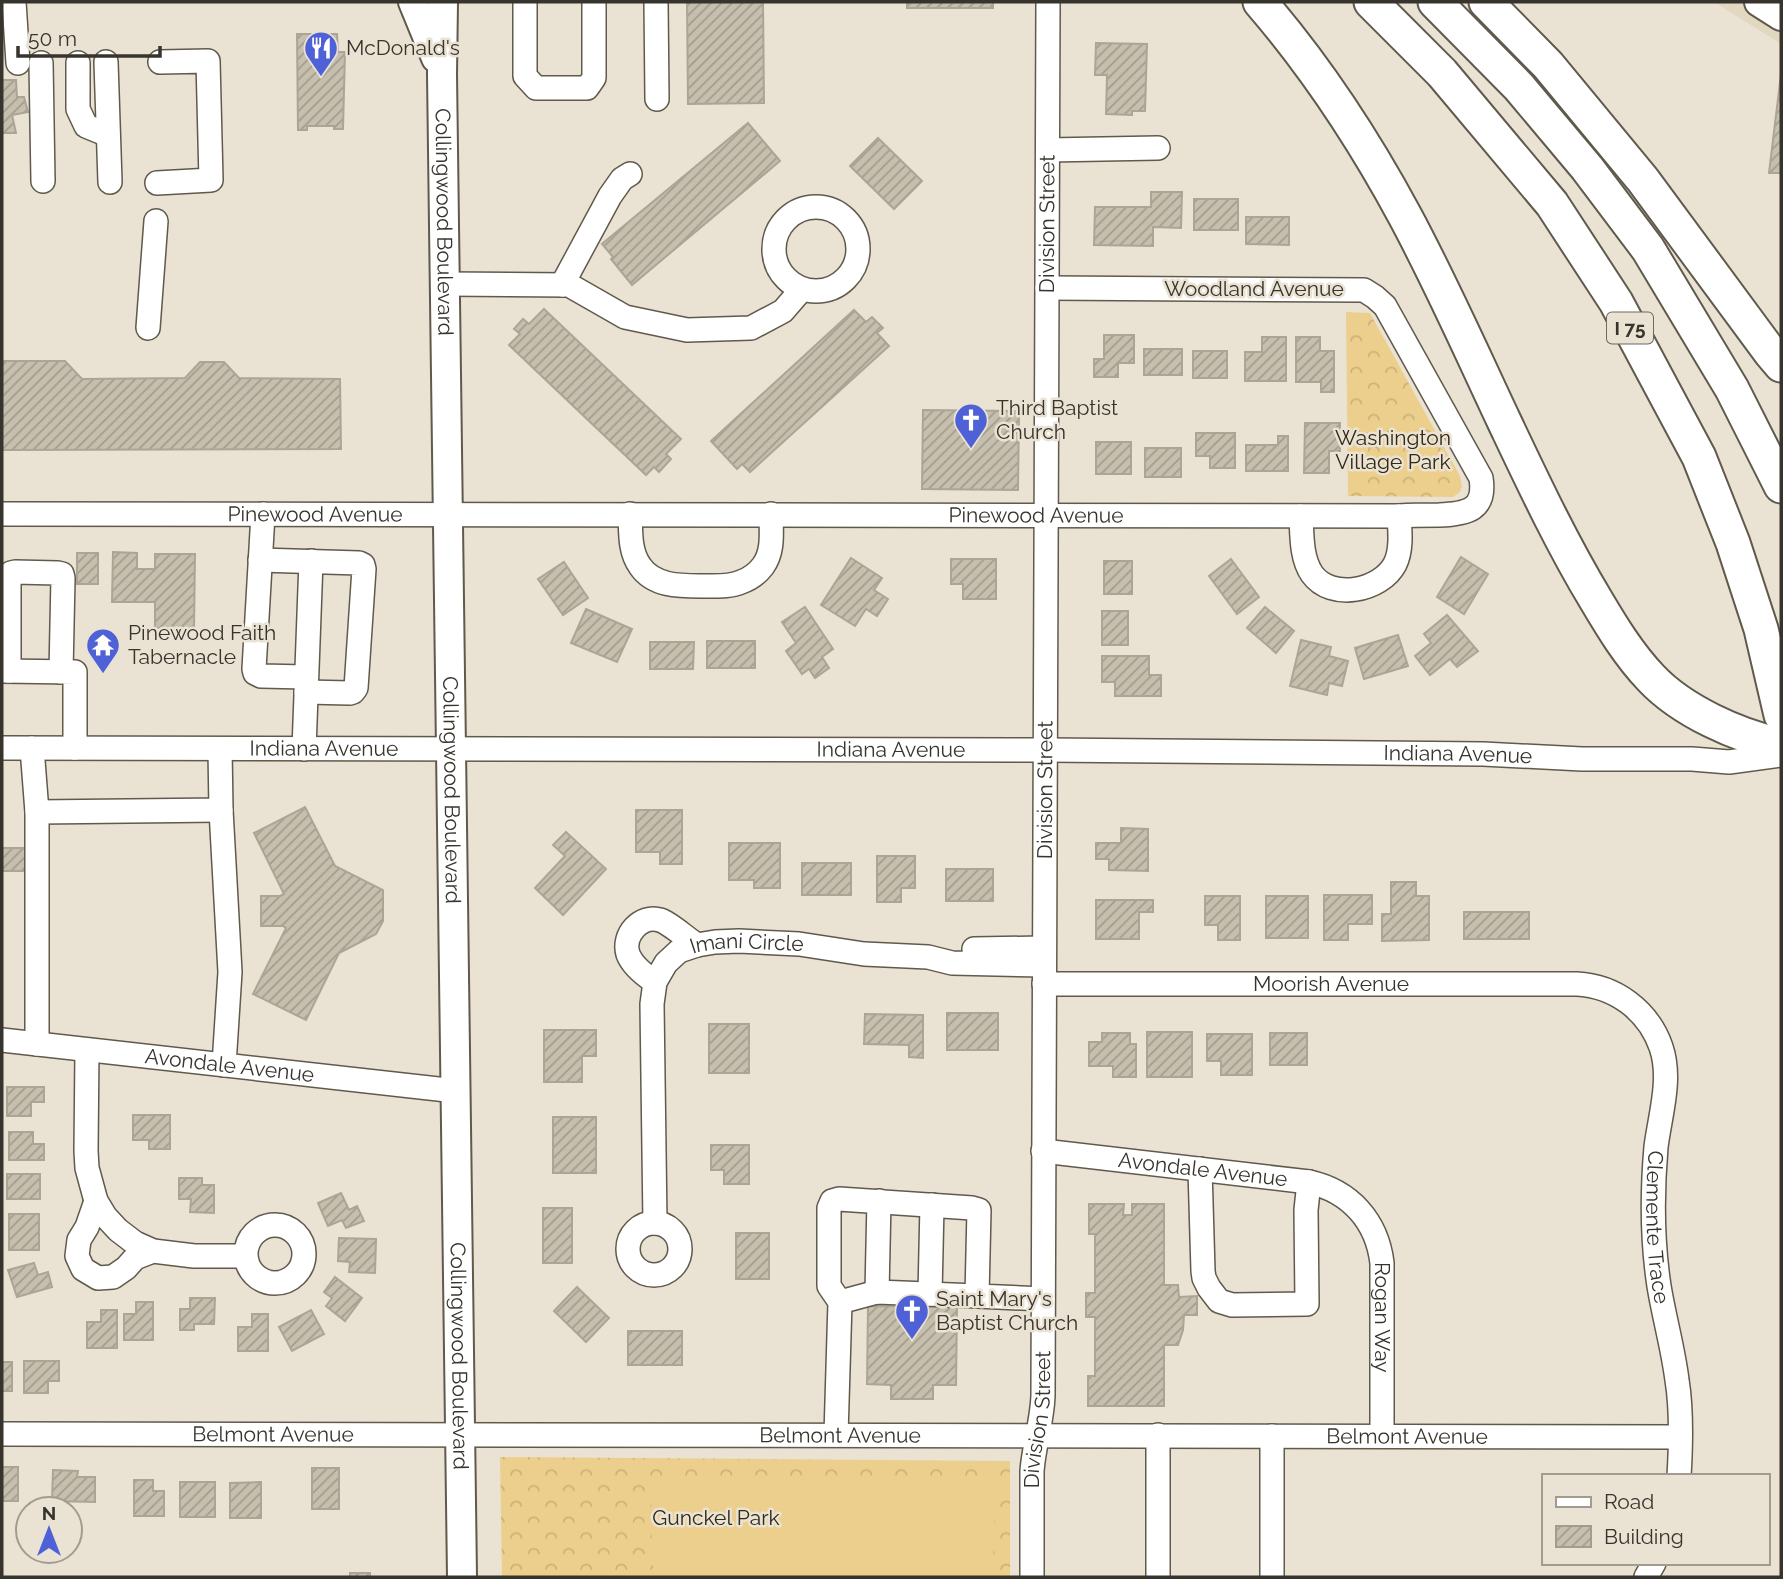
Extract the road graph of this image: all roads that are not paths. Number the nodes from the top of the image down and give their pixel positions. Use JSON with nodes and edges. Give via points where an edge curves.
{"nodes":[{"id":1,"x":15,"y":2,"type":"edge"},
{"id":2,"x":413,"y":2,"type":"edge"},
{"id":3,"x":443,"y":2,"type":"edge"},
{"id":4,"x":525,"y":2,"type":"edge"},
{"id":5,"x":594,"y":2,"type":"edge"},
{"id":6,"x":656,"y":2,"type":"edge"},
{"id":7,"x":1048,"y":2,"type":"edge"},
{"id":8,"x":1260,"y":2,"type":"edge"},
{"id":9,"x":1371,"y":2,"type":"edge"},
{"id":10,"x":1435,"y":2,"type":"edge"},
{"id":11,"x":1486,"y":2,"type":"edge"},
{"id":12,"x":1759,"y":2,"type":"edge"},
{"id":13,"x":1781,"y":16,"type":"edge"},
{"id":14,"x":106,"y":62,"type":"dead end"},
{"id":15,"x":160,"y":62,"type":"dead end"},
{"id":16,"x":78,"y":63,"type":"dead end"},
{"id":17,"x":442,"y":74,"type":"junction"},
{"id":18,"x":657,"y":99,"type":"dead end"},
{"id":19,"x":108,"y":135,"type":"junction"},
{"id":20,"x":1157,"y":148,"type":"dead end"},
{"id":21,"x":1048,"y":150,"type":"junction"},
{"id":22,"x":630,"y":174,"type":"dead end"},
{"id":23,"x":44,"y":181,"type":"dead end"},
{"id":24,"x":110,"y":183,"type":"dead end"},
{"id":25,"x":157,"y":183,"type":"dead end"},
{"id":26,"x":156,"y":221,"type":"dead end"},
{"id":27,"x":445,"y":284,"type":"junction"},
{"id":28,"x":562,"y":285,"type":"junction"},
{"id":29,"x":1047,"y":288,"type":"junction"},
{"id":30,"x":803,"y":289,"type":"dead end"},
{"id":31,"x":148,"y":328,"type":"dead end"},
{"id":32,"x":1781,"y":365,"type":"edge"},
{"id":33,"x":1481,"y":478,"type":"joint"},
{"id":34,"x":1781,"y":486,"type":"edge"},
{"id":35,"x":2,"y":514,"type":"edge"},
{"id":36,"x":262,"y":514,"type":"junction"},
{"id":37,"x":449,"y":514,"type":"junction"},
{"id":38,"x":630,"y":514,"type":"junction"},
{"id":39,"x":771,"y":514,"type":"junction"},
{"id":40,"x":1046,"y":514,"type":"junction"},
{"id":41,"x":1301,"y":516,"type":"junction"},
{"id":42,"x":1399,"y":516,"type":"junction"},
{"id":43,"x":260,"y":560,"type":"junction"},
{"id":44,"x":311,"y":562,"type":"junction"},
{"id":45,"x":6,"y":671,"type":"edge"},
{"id":46,"x":61,"y":672,"type":"junction"},
{"id":47,"x":306,"y":685,"type":"junction"},
{"id":48,"x":1776,"y":739,"type":"edge"},
{"id":49,"x":2,"y":748,"type":"edge"},
{"id":50,"x":32,"y":748,"type":"junction"},
{"id":51,"x":75,"y":748,"type":"junction"},
{"id":52,"x":220,"y":749,"type":"junction"},
{"id":53,"x":304,"y":750,"type":"junction"},
{"id":54,"x":450,"y":750,"type":"junction"},
{"id":55,"x":1046,"y":750,"type":"junction"},
{"id":56,"x":221,"y":810,"type":"junction"},
{"id":57,"x":37,"y":812,"type":"junction"},
{"id":58,"x":697,"y":945,"type":"junction"},
{"id":59,"x":1044,"y":965,"type":"junction"},
{"id":60,"x":655,"y":982,"type":"junction"},
{"id":61,"x":1618,"y":995,"type":"joint"},
{"id":62,"x":2,"y":1040,"type":"edge"},
{"id":63,"x":37,"y":1044,"type":"junction"},
{"id":64,"x":86,"y":1050,"type":"junction"},
{"id":65,"x":224,"y":1065,"type":"junction"},
{"id":66,"x":456,"y":1091,"type":"junction"},
{"id":67,"x":1043,"y":1151,"type":"junction"},
{"id":68,"x":1200,"y":1169,"type":"junction"},
{"id":69,"x":1309,"y":1182,"type":"junction"},
{"id":70,"x":96,"y":1201,"type":"junction"},
{"id":71,"x":879,"y":1201,"type":"junction"},
{"id":72,"x":932,"y":1205,"type":"junction"},
{"id":73,"x":1357,"y":1206,"type":"joint"},
{"id":74,"x":655,"y":1223,"type":"dead end"},
{"id":75,"x":153,"y":1251,"type":"junction"},
{"id":76,"x":245,"y":1256,"type":"dead end"},
{"id":77,"x":877,"y":1292,"type":"junction"},
{"id":78,"x":930,"y":1294,"type":"junction"},
{"id":79,"x":977,"y":1296,"type":"junction"},
{"id":80,"x":1043,"y":1299,"type":"junction"},
{"id":81,"x":840,"y":1302,"type":"junction"},
{"id":82,"x":2,"y":1434,"type":"edge"},
{"id":83,"x":461,"y":1434,"type":"junction"},
{"id":84,"x":836,"y":1435,"type":"junction"},
{"id":85,"x":1038,"y":1435,"type":"junction"},
{"id":86,"x":1158,"y":1435,"type":"junction"},
{"id":87,"x":1272,"y":1436,"type":"junction"},
{"id":88,"x":1382,"y":1436,"type":"junction"},
{"id":89,"x":1679,"y":1437,"type":"junction"},
{"id":90,"x":1679,"y":1474,"type":"edge"},
{"id":91,"x":462,"y":1577,"type":"edge"},
{"id":92,"x":1032,"y":1577,"type":"edge"},
{"id":93,"x":1158,"y":1577,"type":"edge"},
{"id":94,"x":1272,"y":1577,"type":"edge"}],
"edges":[{"from":1,"to":23,"type":"street","via":[[29,63]]},
{"from":2,"to":17,"type":"main road"},
{"from":3,"to":17,"type":"main road","name":"Collingwood Boulevard"},
{"from":4,"to":5,"type":"street","via":[[525,76],[536,88],[587,88],[594,78]]},
{"from":6,"to":18,"type":"street"},
{"from":7,"to":21,"type":"street","name":"Division Street"},
{"from":8,"to":48,"type":"highway","via":[[1345,115],[1384,178],[1556,531],[1629,652],[1674,698],[1712,720]]},
{"from":9,"to":48,"type":"highway","number":"I 75","via":[[1442,73],[1552,204],[1616,302],[1699,457],[1733,543],[1761,629]]},
{"from":10,"to":34,"type":"highway","number":"I 75","via":[[1519,87],[1648,249],[1732,389]]},
{"from":11,"to":32,"type":"highway","via":[[1548,65],[1643,180]]},
{"from":12,"to":13,"type":"main road"},
{"from":14,"to":19,"type":"street"},
{"from":15,"to":25,"type":"street","via":[[208,61],[211,180]]},
{"from":16,"to":19,"type":"street","via":[[78,109],[86,126]]},
{"from":17,"to":27,"type":"main road","name":"Collingwood Boulevard"},
{"from":19,"to":24,"type":"street"},
{"from":20,"to":21,"type":"street"},
{"from":21,"to":29,"type":"street","name":"Division Street"},
{"from":22,"to":28,"type":"street","via":[[610,196]]},
{"from":26,"to":31,"type":"street"},
{"from":27,"to":28,"type":"street"},
{"from":27,"to":37,"type":"main road","name":"Collingwood Boulevard"},
{"from":28,"to":30,"type":"street","via":[[625,317],[687,330],[751,328],[783,311]]},
{"from":29,"to":33,"type":"street","name":"Woodland Avenue","via":[[1364,290],[1385,306]]},
{"from":29,"to":40,"type":"street","name":"Division Street"},
{"from":33,"to":42,"type":"street","name":"Pinewood Avenue","via":[[1483,491],[1472,509],[1461,514]]},
{"from":35,"to":36,"type":"street","name":"Pinewood Avenue"},
{"from":36,"to":37,"type":"street","name":"Pinewood Avenue"},
{"from":36,"to":43,"type":"street"},
{"from":37,"to":38,"type":"street","name":"Pinewood Avenue"},
{"from":37,"to":54,"type":"main road","name":"Collingwood Boulevard"},
{"from":38,"to":39,"type":"street","name":"Pinewood Avenue"},
{"from":38,"to":39,"type":"street","via":[[632,546],[640,566],[654,579],[676,586],[726,586],[757,573],[770,553]]},
{"from":39,"to":40,"type":"street","name":"Pinewood Avenue"},
{"from":40,"to":41,"type":"street","name":"Pinewood Avenue"},
{"from":40,"to":55,"type":"street","name":"Division Street"},
{"from":41,"to":42,"type":"street","name":"Pinewood Avenue"},
{"from":41,"to":42,"type":"street","via":[[1305,558],[1314,577],[1337,589],[1352,590],[1367,588],[1389,573],[1399,548]]},
{"from":43,"to":44,"type":"street"},
{"from":43,"to":47,"type":"street","via":[[255,673]]},
{"from":44,"to":47,"type":"street"},
{"from":44,"to":47,"type":"street","via":[[359,563],[364,569],[356,688],[349,693]]},
{"from":45,"to":46,"type":"street"},
{"from":45,"to":46,"type":"street","via":[[9,577],[15,572],[62,574]]},
{"from":46,"to":51,"type":"street","via":[[76,675]]},
{"from":47,"to":53,"type":"street"},
{"from":48,"to":55,"type":"street","name":"Indiana Avenue","via":[[1729,762],[1483,754]]},
{"from":49,"to":50,"type":"street","name":"Indiana Avenue"},
{"from":50,"to":51,"type":"street","name":"Indiana Avenue"},
{"from":50,"to":57,"type":"street"},
{"from":51,"to":52,"type":"street","name":"Indiana Avenue"},
{"from":52,"to":53,"type":"street","name":"Indiana Avenue"},
{"from":52,"to":56,"type":"street"},
{"from":53,"to":54,"type":"street","name":"Indiana Avenue"},
{"from":54,"to":55,"type":"street","name":"Indiana Avenue"},
{"from":54,"to":66,"type":"main road","name":"Collingwood Boulevard"},
{"from":55,"to":59,"type":"street","name":"Division Street"},
{"from":56,"to":57,"type":"street"},
{"from":56,"to":65,"type":"street","via":[[230,972]]},
{"from":57,"to":63,"type":"street"},
{"from":58,"to":59,"type":"street","name":"Imani Circle","via":[[767,942],[928,957],[952,949]]},
{"from":58,"to":60,"type":"street","name":"Imani Circle","via":[[679,951]]},
{"from":58,"to":60,"type":"street","via":[[658,919],[637,925],[631,932],[628,954]]},
{"from":59,"to":61,"type":"street","name":"Moorish Avenue","via":[[1577,984]]},
{"from":59,"to":67,"type":"street","name":"Division Street"},
{"from":60,"to":74,"type":"street"},
{"from":61,"to":89,"type":"street","name":"Clemente Trace","via":[[1646,1019],[1665,1063],[1655,1158],[1654,1227],[1659,1286],[1677,1380]]},
{"from":62,"to":63,"type":"street","name":"Avondale Avenue"},
{"from":63,"to":64,"type":"street","name":"Avondale Avenue"},
{"from":64,"to":65,"type":"street","name":"Avondale Avenue"},
{"from":64,"to":70,"type":"street","via":[[86,1151]]},
{"from":65,"to":66,"type":"street","name":"Avondale Avenue"},
{"from":66,"to":83,"type":"main road","name":"Collingwood Boulevard"},
{"from":67,"to":68,"type":"street","name":"Avondale Avenue"},
{"from":67,"to":80,"type":"street","name":"Division Street"},
{"from":68,"to":69,"type":"street","name":"Avondale Avenue"},
{"from":68,"to":69,"type":"street","via":[[1204,1278],[1219,1301],[1233,1305],[1307,1304]]},
{"from":69,"to":73,"type":"street","name":"Avondale Avenue","via":[[1334,1190]]},
{"from":70,"to":75,"type":"street","via":[[118,1230]]},
{"from":70,"to":75,"type":"street","via":[[79,1240],[77,1256],[83,1269],[98,1278],[114,1277],[135,1258]]},
{"from":71,"to":72,"type":"street"},
{"from":71,"to":77,"type":"street"},
{"from":71,"to":81,"type":"street","via":[[839,1199],[829,1208],[829,1286]]},
{"from":72,"to":78,"type":"street"},
{"from":72,"to":79,"type":"street","via":[[979,1210]]},
{"from":73,"to":88,"type":"street","name":"Rogan Way","via":[[1381,1252]]},
{"from":75,"to":76,"type":"street"},
{"from":77,"to":78,"type":"street"},
{"from":77,"to":81,"type":"street"},
{"from":78,"to":79,"type":"street"},
{"from":79,"to":80,"type":"street"},
{"from":80,"to":85,"type":"street","name":"Division Street","via":[[1043,1396]]},
{"from":81,"to":84,"type":"street"},
{"from":82,"to":83,"type":"street","name":"Belmont Avenue"},
{"from":83,"to":84,"type":"street","name":"Belmont Avenue"},
{"from":83,"to":91,"type":"main road","name":"Collingwood Boulevard"},
{"from":84,"to":85,"type":"street","name":"Belmont Avenue"},
{"from":85,"to":86,"type":"street","name":"Belmont Avenue"},
{"from":85,"to":92,"type":"street","name":"Division Street","via":[[1032,1471]]},
{"from":86,"to":87,"type":"street","name":"Belmont Avenue"},
{"from":86,"to":93,"type":"street"},
{"from":87,"to":88,"type":"street","name":"Belmont Avenue"},
{"from":87,"to":94,"type":"street"},
{"from":88,"to":89,"type":"street","name":"Belmont Avenue"},
{"from":89,"to":90,"type":"street","name":"Clemente Trace"}]}
